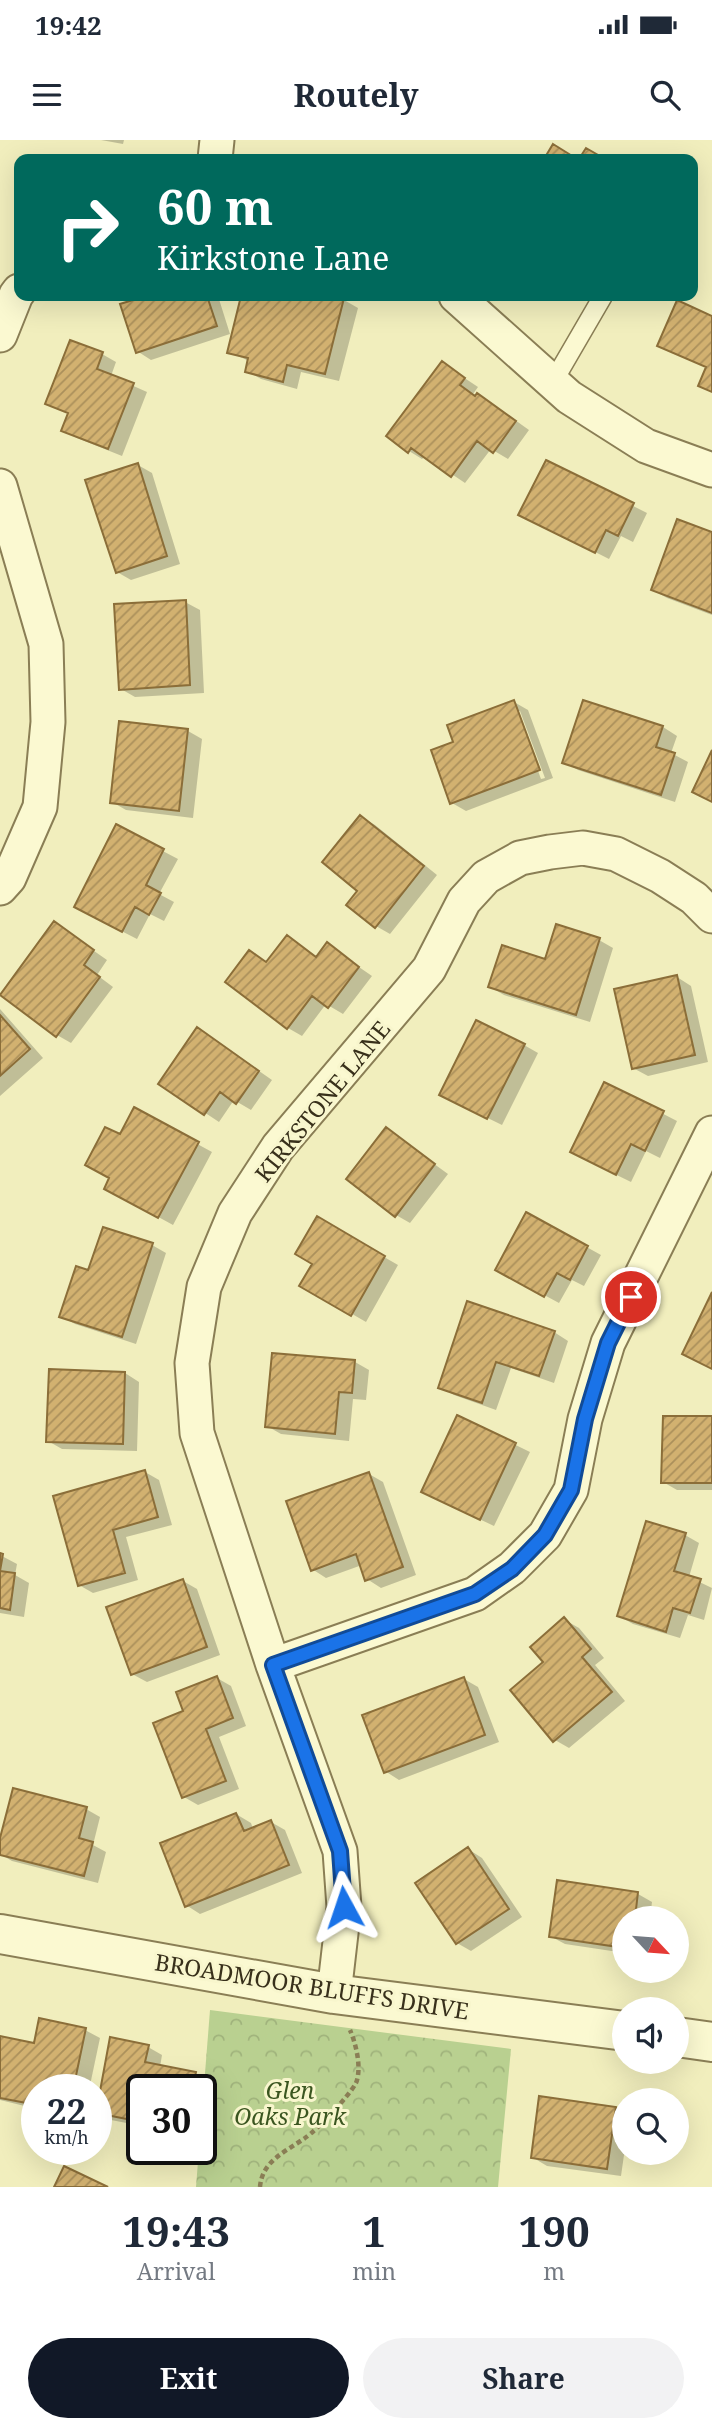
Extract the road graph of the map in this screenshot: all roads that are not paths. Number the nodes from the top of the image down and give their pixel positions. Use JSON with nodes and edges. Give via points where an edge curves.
{"nodes":[{"id":1,"x":14,"y":300,"type":"edge"},
{"id":2,"x":462,"y":301,"type":"edge"},
{"id":3,"x":600,"y":301,"type":"edge"},
{"id":4,"x":0,"y":335,"type":"edge"},
{"id":5,"x":553,"y":382,"type":"junction"},
{"id":6,"x":712,"y":470,"type":"edge"},
{"id":7,"x":0,"y":486,"type":"edge"},
{"id":8,"x":0,"y":888,"type":"edge"},
{"id":9,"x":712,"y":916,"type":"edge"},
{"id":10,"x":712,"y":1133,"type":"edge"},
{"id":11,"x":273,"y":1665,"type":"junction"},
{"id":12,"x":0,"y":1934,"type":"edge"},
{"id":13,"x":334,"y":1994,"type":"junction"},
{"id":14,"x":612,"y":2029,"type":"edge"},
{"id":15,"x":689,"y":2039,"type":"edge"},
{"id":16,"x":712,"y":2042,"type":"edge"}],
"edges":[{"from":1,"to":4,"type":"street"},
{"from":2,"to":5,"type":"street"},
{"from":3,"to":5,"type":"lane"},
{"from":5,"to":6,"type":"street","via":[[646,446]]},
{"from":7,"to":8,"type":"street","via":[[46,644],[48,722],[40,807],[9,878]]},
{"from":9,"to":11,"type":"street","name":"KIRKSTONE LANE","via":[[660,876],[616,855],[583,848],[520,858],[486,877],[464,901],[429,969],[278,1147],[235,1213],[204,1287],[192,1363],[197,1433]]},
{"from":10,"to":11,"type":"street","via":[[608,1343],[585,1419],[571,1490],[545,1535],[512,1569],[475,1594]]},
{"from":11,"to":13,"type":"street","name":"KIRKSTONE LANE","via":[[340,1851],[344,1907]]},
{"from":12,"to":13,"type":"street","name":"BROADMOOR BLUFFS DRIVE"},
{"from":13,"to":14,"type":"street","name":"BROADMOOR BLUFFS DRIVE"},
{"from":15,"to":16,"type":"street"}]}
